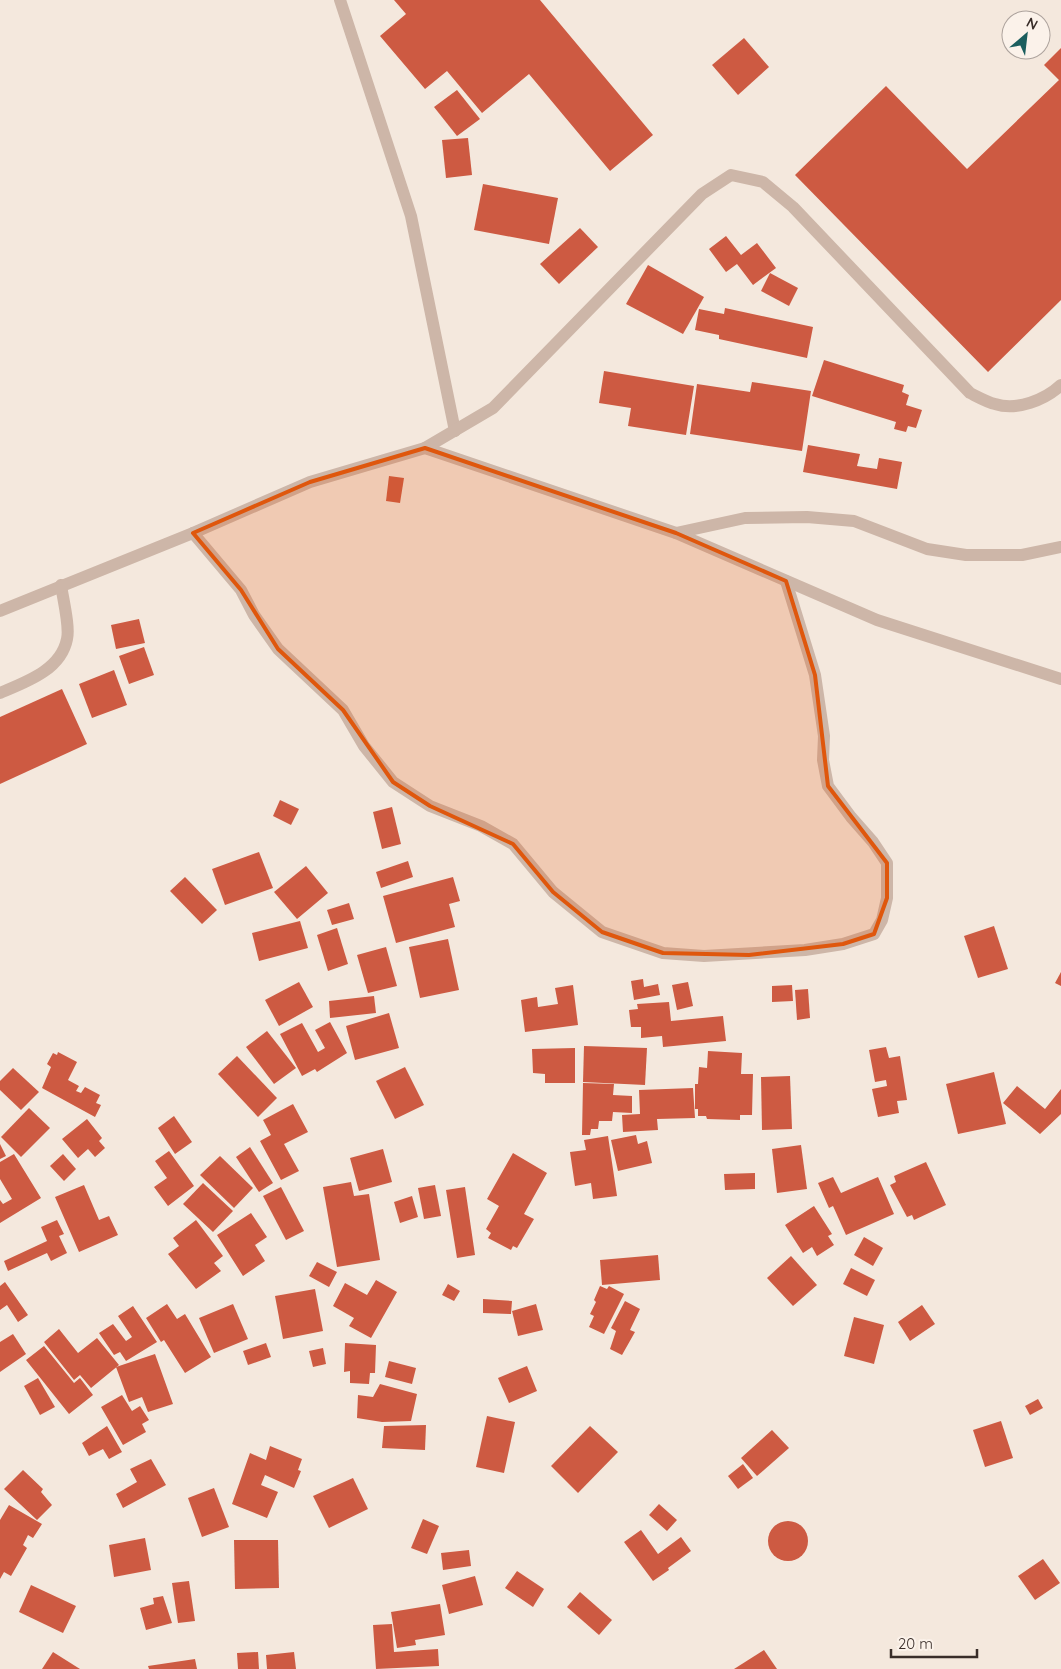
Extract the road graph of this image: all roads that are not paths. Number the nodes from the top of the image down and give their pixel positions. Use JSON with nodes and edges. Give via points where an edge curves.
{"nodes":[{"id":1,"x":340,"y":0,"type":"edge"},
{"id":2,"x":1061,"y":385,"type":"edge"},
{"id":3,"x":455,"y":431,"type":"junction"},
{"id":4,"x":425,"y":448,"type":"junction"},
{"id":5,"x":193,"y":533,"type":"junction"},
{"id":6,"x":676,"y":533,"type":"junction"},
{"id":7,"x":1061,"y":547,"type":"edge"},
{"id":8,"x":786,"y":581,"type":"junction"},
{"id":9,"x":61,"y":585,"type":"junction"},
{"id":10,"x":0,"y":611,"type":"edge"},
{"id":11,"x":1061,"y":678,"type":"edge"},
{"id":12,"x":0,"y":693,"type":"edge"}],
"edges":[{"from":1,"to":3,"type":"street","via":[[411,216]]},
{"from":2,"to":3,"type":"street","via":[[1024,406],[997,405],[970,393],[793,207],[762,182],[732,175],[702,194],[493,408]]},
{"from":3,"to":4,"type":"street"},
{"from":4,"to":5,"type":"street","via":[[310,482]]},
{"from":4,"to":6,"type":"street"},
{"from":5,"to":8,"type":"street","via":[[241,590],[278,649],[343,710],[364,746],[394,782],[430,806],[482,826],[513,844],[553,892],[602,932],[663,953],[749,955],[843,944],[874,934],[882,920],[887,898],[887,864],[828,786],[815,675]]},
{"from":5,"to":9,"type":"street"},
{"from":6,"to":7,"type":"street","via":[[746,518],[807,517],[854,521],[927,549],[966,555],[1022,555]]},
{"from":6,"to":8,"type":"street"},
{"from":8,"to":11,"type":"street","via":[[877,620]]},
{"from":9,"to":10,"type":"street"},
{"from":9,"to":12,"type":"street","via":[[68,638],[60,658],[38,676]]}]}
